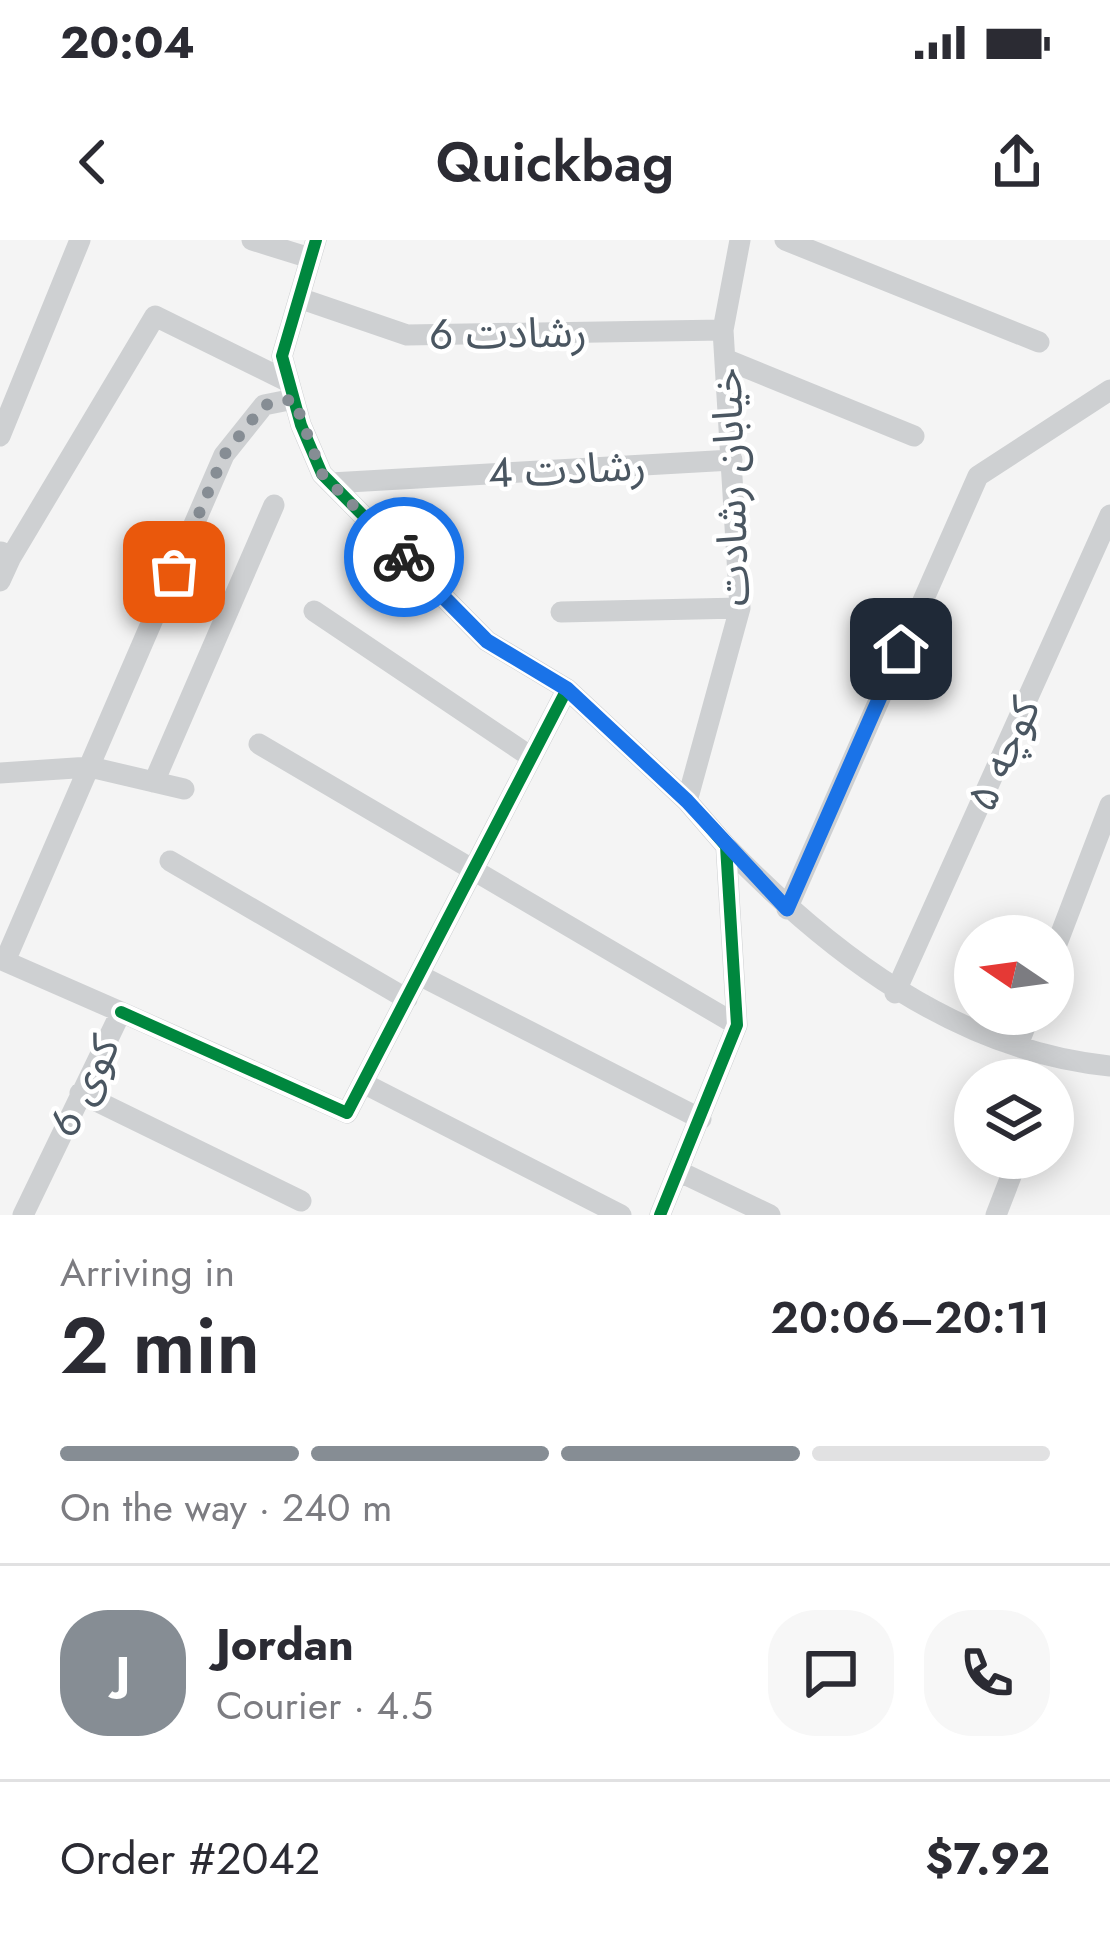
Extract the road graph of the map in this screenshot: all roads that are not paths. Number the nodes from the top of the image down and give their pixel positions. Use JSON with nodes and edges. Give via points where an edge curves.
{"nodes":[{"id":1,"x":80,"y":240,"type":"edge"},
{"id":2,"x":252,"y":240,"type":"edge"},
{"id":3,"x":740,"y":240,"type":"edge"},
{"id":4,"x":785,"y":240,"type":"edge"},
{"id":5,"x":313,"y":249,"type":"edge"},
{"id":6,"x":299,"y":298,"type":"junction"},
{"id":7,"x":723,"y":330,"type":"junction"},
{"id":8,"x":1039,"y":342,"type":"dead end"},
{"id":9,"x":725,"y":359,"type":"junction"},
{"id":10,"x":292,"y":390,"type":"junction"},
{"id":11,"x":1110,"y":390,"type":"edge"},
{"id":12,"x":0,"y":436,"type":"edge"},
{"id":13,"x":914,"y":436,"type":"dead end"},
{"id":14,"x":732,"y":460,"type":"junction"},
{"id":15,"x":331,"y":483,"type":"junction"},
{"id":16,"x":274,"y":505,"type":"dead end"},
{"id":17,"x":1110,"y":515,"type":"edge"},
{"id":18,"x":6,"y":554,"type":"edge"},
{"id":19,"x":0,"y":581,"type":"edge"},
{"id":20,"x":740,"y":608,"type":"junction"},
{"id":21,"x":314,"y":611,"type":"dead end"},
{"id":22,"x":561,"y":612,"type":"dead end"},
{"id":23,"x":567,"y":689,"type":"junction"},
{"id":24,"x":259,"y":744,"type":"dead end"},
{"id":25,"x":531,"y":758,"type":"junction"},
{"id":26,"x":89,"y":767,"type":"junction"},
{"id":27,"x":0,"y":773,"type":"edge"},
{"id":28,"x":154,"y":782,"type":"junction"},
{"id":29,"x":184,"y":789,"type":"dead end"},
{"id":30,"x":687,"y":801,"type":"junction"},
{"id":31,"x":1110,"y":805,"type":"edge"},
{"id":32,"x":726,"y":846,"type":"junction"},
{"id":33,"x":170,"y":861,"type":"dead end"},
{"id":34,"x":474,"y":871,"type":"junction"},
{"id":35,"x":787,"y":909,"type":"junction"},
{"id":36,"x":1068,"y":915,"type":"edge"},
{"id":37,"x":2,"y":960,"type":"edge"},
{"id":38,"x":419,"y":975,"type":"junction"},
{"id":39,"x":896,"y":993,"type":"junction"},
{"id":40,"x":407,"y":999,"type":"junction"},
{"id":41,"x":121,"y":1012,"type":"junction"},
{"id":42,"x":737,"y":1025,"type":"junction"},
{"id":43,"x":1022,"y":1035,"type":"edge"},
{"id":44,"x":1018,"y":1045,"type":"junction"},
{"id":45,"x":1036,"y":1059,"type":"edge"},
{"id":46,"x":1110,"y":1066,"type":"edge"},
{"id":47,"x":1074,"y":1069,"type":"edge"},
{"id":48,"x":363,"y":1082,"type":"junction"},
{"id":49,"x":80,"y":1093,"type":"junction"},
{"id":50,"x":701,"y":1120,"type":"junction"},
{"id":51,"x":678,"y":1171,"type":"junction"},
{"id":52,"x":1010,"y":1179,"type":"edge"},
{"id":53,"x":302,"y":1201,"type":"dead end"},
{"id":54,"x":23,"y":1215,"type":"edge"},
{"id":55,"x":621,"y":1215,"type":"edge"},
{"id":56,"x":660,"y":1215,"type":"edge"},
{"id":57,"x":770,"y":1215,"type":"edge"},
{"id":58,"x":996,"y":1215,"type":"edge"}],
"edges":[{"from":1,"to":12,"type":"street"},
{"from":2,"to":5,"type":"street"},
{"from":3,"to":7,"type":"street","name":"خیابان رشادت"},
{"from":4,"to":8,"type":"street"},
{"from":5,"to":6,"type":"street"},
{"from":6,"to":7,"type":"street","name":"رشادت 6","via":[[407,335]]},
{"from":6,"to":10,"type":"street","via":[[283,356]]},
{"from":7,"to":9,"type":"street","name":"خیابان رشادت"},
{"from":9,"to":13,"type":"street"},
{"from":9,"to":14,"type":"street","name":"خیابان رشادت"},
{"from":10,"to":15,"type":"street"},
{"from":10,"to":18,"type":"street","via":[[155,316]]},
{"from":10,"to":26,"type":"street","via":[[264,405],[224,455]]},
{"from":11,"to":35,"type":"street","via":[[978,476]]},
{"from":14,"to":15,"type":"street","name":"رشادت 4"},
{"from":14,"to":20,"type":"street","name":"خیابان رشادت"},
{"from":15,"to":23,"type":"street","via":[[487,641]]},
{"from":16,"to":28,"type":"street"},
{"from":17,"to":39,"type":"street","name":"کوچه ۵"},
{"from":18,"to":19,"type":"street"},
{"from":20,"to":22,"type":"street"},
{"from":20,"to":30,"type":"street","name":"خیابان رشادت"},
{"from":21,"to":25,"type":"street"},
{"from":23,"to":25,"type":"street"},
{"from":23,"to":30,"type":"street"},
{"from":24,"to":34,"type":"street"},
{"from":25,"to":34,"type":"street"},
{"from":26,"to":27,"type":"street"},
{"from":26,"to":28,"type":"street"},
{"from":26,"to":37,"type":"street"},
{"from":28,"to":29,"type":"street"},
{"from":30,"to":32,"type":"street"},
{"from":31,"to":36,"type":"street"},
{"from":32,"to":35,"type":"street"},
{"from":32,"to":42,"type":"street"},
{"from":33,"to":40,"type":"street"},
{"from":34,"to":38,"type":"street"},
{"from":34,"to":42,"type":"street"},
{"from":35,"to":39,"type":"street"},
{"from":37,"to":41,"type":"street","name":"کوی 6"},
{"from":38,"to":40,"type":"street"},
{"from":38,"to":50,"type":"street"},
{"from":39,"to":44,"type":"street"},
{"from":40,"to":48,"type":"street"},
{"from":41,"to":48,"type":"street","via":[[347,1113]]},
{"from":41,"to":49,"type":"street","name":"کوی 6"},
{"from":42,"to":50,"type":"street"},
{"from":43,"to":44,"type":"street"},
{"from":44,"to":45,"type":"street"},
{"from":46,"to":47,"type":"street"},
{"from":48,"to":55,"type":"street"},
{"from":49,"to":53,"type":"street"},
{"from":49,"to":54,"type":"street","name":"کوی 6"},
{"from":50,"to":51,"type":"street"},
{"from":51,"to":56,"type":"street"},
{"from":51,"to":57,"type":"street"},
{"from":52,"to":58,"type":"street"}]}
